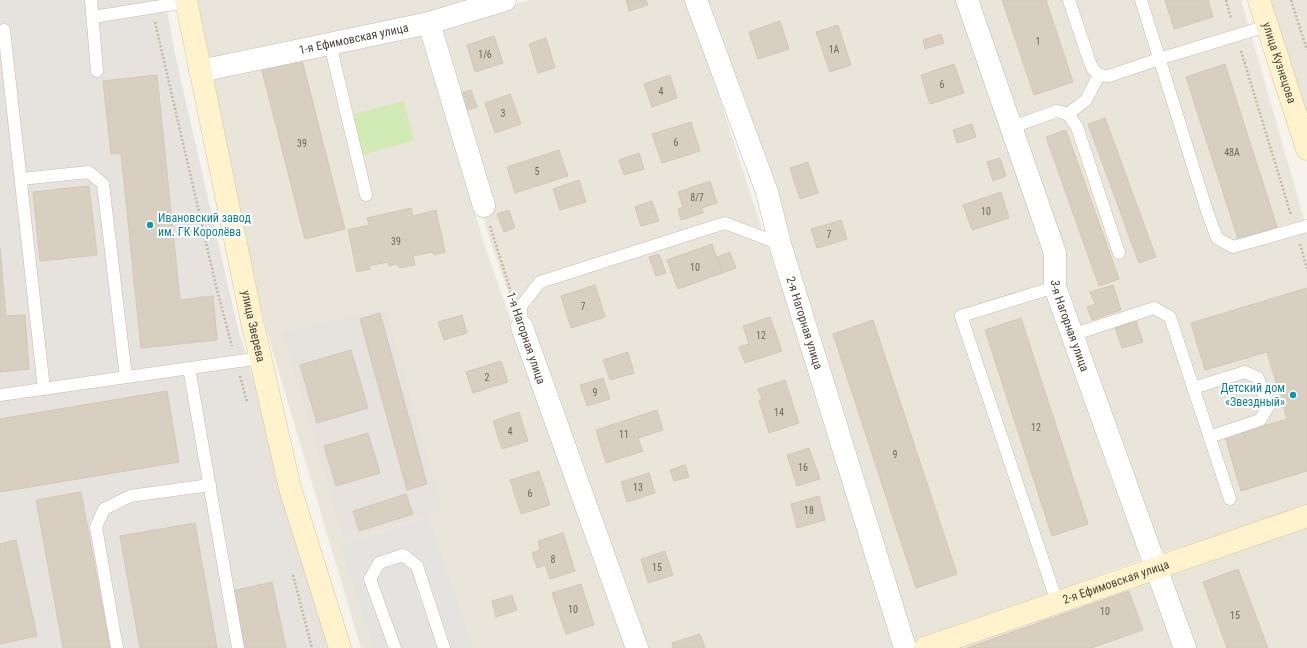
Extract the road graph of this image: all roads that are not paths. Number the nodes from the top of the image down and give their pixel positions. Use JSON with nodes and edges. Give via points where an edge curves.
{"nodes":[{"id":1,"x":91,"y":0,"type":"edge"},
{"id":2,"x":505,"y":0,"type":"edge"},
{"id":3,"x":696,"y":0,"type":"edge"},
{"id":4,"x":967,"y":0,"type":"edge"},
{"id":5,"x":1069,"y":0,"type":"edge"},
{"id":6,"x":1140,"y":0,"type":"edge"},
{"id":7,"x":1259,"y":0,"type":"edge"},
{"id":8,"x":186,"y":1,"type":"edge"},
{"id":9,"x":93,"y":16,"type":"junction"},
{"id":10,"x":429,"y":24,"type":"junction"},
{"id":11,"x":1267,"y":26,"type":"junction"},
{"id":12,"x":4,"y":30,"type":"dead end"},
{"id":13,"x":330,"y":44,"type":"junction"},
{"id":14,"x":1159,"y":59,"type":"junction"},
{"id":15,"x":97,"y":71,"type":"dead end"},
{"id":16,"x":200,"y":71,"type":"junction"},
{"id":17,"x":1099,"y":75,"type":"junction"},
{"id":18,"x":1068,"y":114,"type":"junction"},
{"id":19,"x":1012,"y":127,"type":"junction"},
{"id":20,"x":1307,"y":148,"type":"edge"},
{"id":21,"x":21,"y":178,"type":"junction"},
{"id":22,"x":366,"y":195,"type":"dead end"},
{"id":23,"x":484,"y":206,"type":"road end"},
{"id":24,"x":1307,"y":226,"type":"edge"},
{"id":25,"x":780,"y":244,"type":"junction"},
{"id":26,"x":1119,"y":253,"type":"dead end"},
{"id":27,"x":1055,"y":288,"type":"junction"},
{"id":28,"x":522,"y":327,"type":"joint"},
{"id":29,"x":1072,"y":335,"type":"junction"},
{"id":30,"x":260,"y":358,"type":"junction"},
{"id":31,"x":190,"y":368,"type":"junction"},
{"id":32,"x":126,"y":377,"type":"junction"},
{"id":33,"x":1193,"y":388,"type":"junction"},
{"id":34,"x":44,"y":389,"type":"junction"},
{"id":35,"x":0,"y":395,"type":"edge"},
{"id":36,"x":1209,"y":437,"type":"junction"},
{"id":37,"x":210,"y":485,"type":"junction"},
{"id":38,"x":1230,"y":499,"type":"dead end"},
{"id":39,"x":1306,"y":519,"type":"edge"},
{"id":40,"x":1157,"y":568,"type":"junction"},
{"id":41,"x":1057,"y":602,"type":"junction"},
{"id":42,"x":117,"y":648,"type":"edge"},
{"id":43,"x":238,"y":648,"type":"edge"},
{"id":44,"x":340,"y":648,"type":"edge"},
{"id":45,"x":395,"y":648,"type":"edge"},
{"id":46,"x":444,"y":648,"type":"edge"},
{"id":47,"x":637,"y":648,"type":"edge"},
{"id":48,"x":905,"y":648,"type":"edge"},
{"id":49,"x":925,"y":648,"type":"edge"},
{"id":50,"x":1185,"y":648,"type":"edge"}],
"edges":[{"from":1,"to":9,"type":"lane"},
{"from":2,"to":10,"type":"street","name":"1-я Ефимовская улица"},
{"from":3,"to":25,"type":"street","name":"2-я Нагорная улица","via":[[767,192]]},
{"from":4,"to":19,"type":"street","name":"3-я Нагорная улица"},
{"from":5,"to":17,"type":"lane","via":[[1089,60]]},
{"from":6,"to":14,"type":"lane"},
{"from":7,"to":11,"type":"street","name":"улица Кузнецова"},
{"from":8,"to":9,"type":"lane"},
{"from":8,"to":16,"type":"street","name":"улица Зверева"},
{"from":9,"to":15,"type":"lane"},
{"from":10,"to":13,"type":"street","name":"1-я Ефимовская улица"},
{"from":10,"to":23,"type":"street"},
{"from":11,"to":14,"type":"lane"},
{"from":11,"to":20,"type":"street","name":"улица Кузнецова"},
{"from":12,"to":21,"type":"lane"},
{"from":13,"to":16,"type":"street","name":"1-я Ефимовская улица"},
{"from":13,"to":22,"type":"lane"},
{"from":14,"to":17,"type":"lane","via":[[1109,76]]},
{"from":14,"to":24,"type":"lane","via":[[1217,238],[1233,247]]},
{"from":16,"to":30,"type":"street","name":"улица Зверева"},
{"from":17,"to":18,"type":"lane","via":[[1086,100]]},
{"from":18,"to":19,"type":"lane","via":[[1057,111]]},
{"from":18,"to":26,"type":"lane","via":[[1077,127]]},
{"from":19,"to":27,"type":"street","name":"3-я Нагорная улица","via":[[1055,253]]},
{"from":21,"to":32,"type":"lane","via":[[89,172],[103,184]]},
{"from":21,"to":34,"type":"lane"},
{"from":25,"to":28,"type":"lane","via":[[725,223],[599,263],[540,282],[521,306]]},
{"from":25,"to":48,"type":"street","name":"2-я Нагорная улица"},
{"from":27,"to":29,"type":"street","name":"3-я Нагорная улица"},
{"from":27,"to":41,"type":"lane","via":[[961,316]]},
{"from":28,"to":47,"type":"street","name":"1-я Нагорная улица"},
{"from":29,"to":33,"type":"lane","via":[[1154,308],[1170,317]]},
{"from":29,"to":40,"type":"street","name":"3-я Нагорная улица"},
{"from":30,"to":31,"type":"lane"},
{"from":30,"to":44,"type":"street","name":"улица Зверева","via":[[290,488]]},
{"from":31,"to":32,"type":"lane"},
{"from":31,"to":37,"type":"lane"},
{"from":32,"to":34,"type":"lane"},
{"from":33,"to":36,"type":"lane"},
{"from":33,"to":36,"type":"lane","via":[[1245,372],[1258,378],[1268,407],[1260,420]]},
{"from":34,"to":35,"type":"lane"},
{"from":36,"to":38,"type":"lane"},
{"from":37,"to":42,"type":"lane","via":[[130,496],[104,509],[96,527]]},
{"from":37,"to":43,"type":"lane"},
{"from":39,"to":40,"type":"street","name":"2-я Ефимовская улица"},
{"from":40,"to":41,"type":"street","name":"2-я Ефимовская улица"},
{"from":40,"to":50,"type":"street","name":"3-я Нагорная улица"},
{"from":41,"to":49,"type":"street","name":"2-я Ефимовская улица"},
{"from":45,"to":46,"type":"lane","via":[[370,579],[379,564],[403,555],[417,566]]}]}
